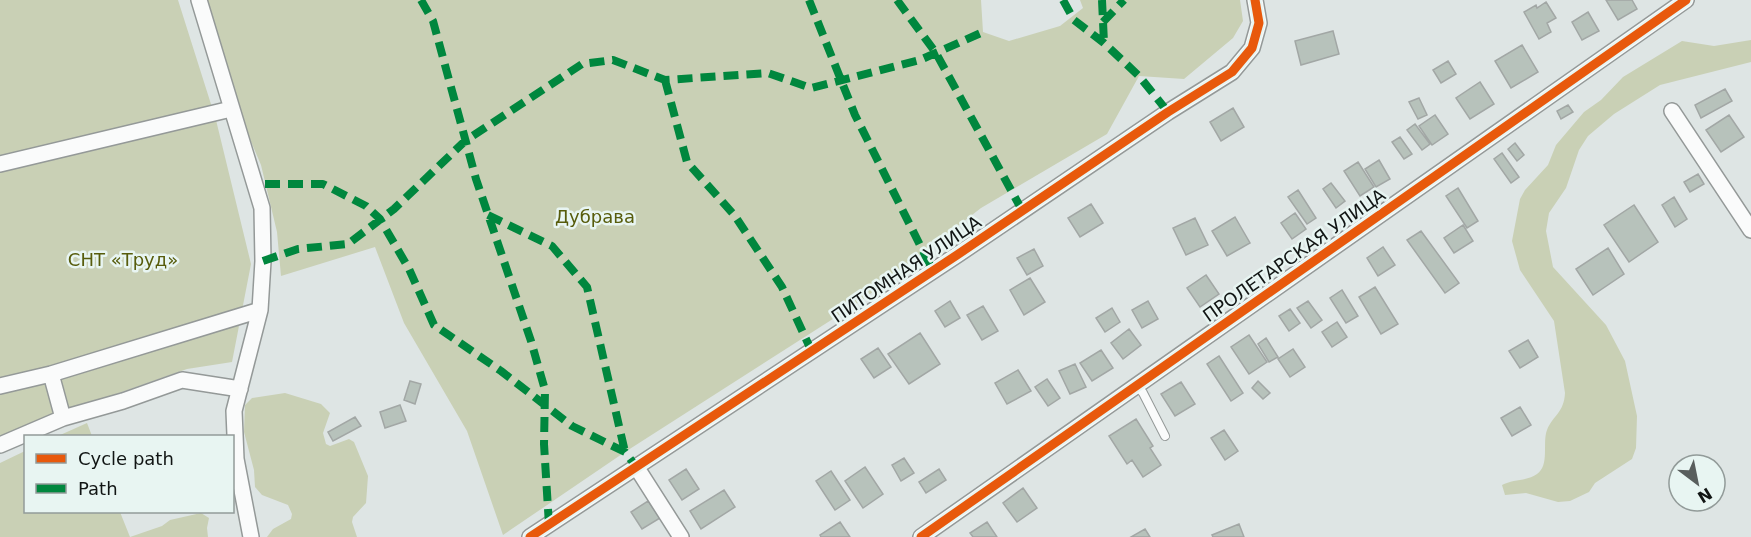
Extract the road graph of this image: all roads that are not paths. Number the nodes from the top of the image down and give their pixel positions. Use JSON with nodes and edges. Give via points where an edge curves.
{"nodes":[{"id":1,"x":199,"y":0,"type":"edge"},
{"id":2,"x":1255,"y":0,"type":"edge"},
{"id":3,"x":1686,"y":0,"type":"edge"},
{"id":4,"x":231,"y":109,"type":"junction"},
{"id":5,"x":1672,"y":111,"type":"dead end"},
{"id":6,"x":0,"y":164,"type":"edge"},
{"id":7,"x":1751,"y":230,"type":"edge"},
{"id":8,"x":260,"y":310,"type":"junction"},
{"id":9,"x":51,"y":374,"type":"junction"},
{"id":10,"x":1137,"y":385,"type":"junction"},
{"id":11,"x":0,"y":386,"type":"edge"},
{"id":12,"x":240,"y":389,"type":"junction"},
{"id":13,"x":63,"y":418,"type":"junction"},
{"id":14,"x":1165,"y":436,"type":"dead end"},
{"id":15,"x":0,"y":445,"type":"edge"},
{"id":16,"x":637,"y":468,"type":"junction"},
{"id":17,"x":251,"y":537,"type":"edge"},
{"id":18,"x":530,"y":537,"type":"edge"},
{"id":19,"x":681,"y":537,"type":"edge"},
{"id":20,"x":921,"y":537,"type":"edge"}],
"edges":[{"from":1,"to":4,"type":"street"},
{"from":2,"to":16,"type":"street","name":"ПИТОМНАЯ УЛИЦА","via":[[1259,23],[1252,48],[1232,72]]},
{"from":3,"to":10,"type":"street","name":"ПРОЛЕТАРСКАЯ УЛИЦА"},
{"from":4,"to":6,"type":"street"},
{"from":4,"to":8,"type":"street","via":[[262,208]]},
{"from":5,"to":7,"type":"street"},
{"from":8,"to":9,"type":"street"},
{"from":8,"to":12,"type":"street"},
{"from":9,"to":11,"type":"street"},
{"from":9,"to":13,"type":"street"},
{"from":10,"to":14,"type":"lane"},
{"from":10,"to":20,"type":"street","name":"ПРОЛЕТАРСКАЯ УЛИЦА"},
{"from":12,"to":13,"type":"street","via":[[182,380]]},
{"from":12,"to":17,"type":"street","via":[[234,411],[236,459]]},
{"from":13,"to":15,"type":"street"},
{"from":16,"to":18,"type":"street","name":"ПИТОМНАЯ УЛИЦА"},
{"from":16,"to":19,"type":"street"}]}
